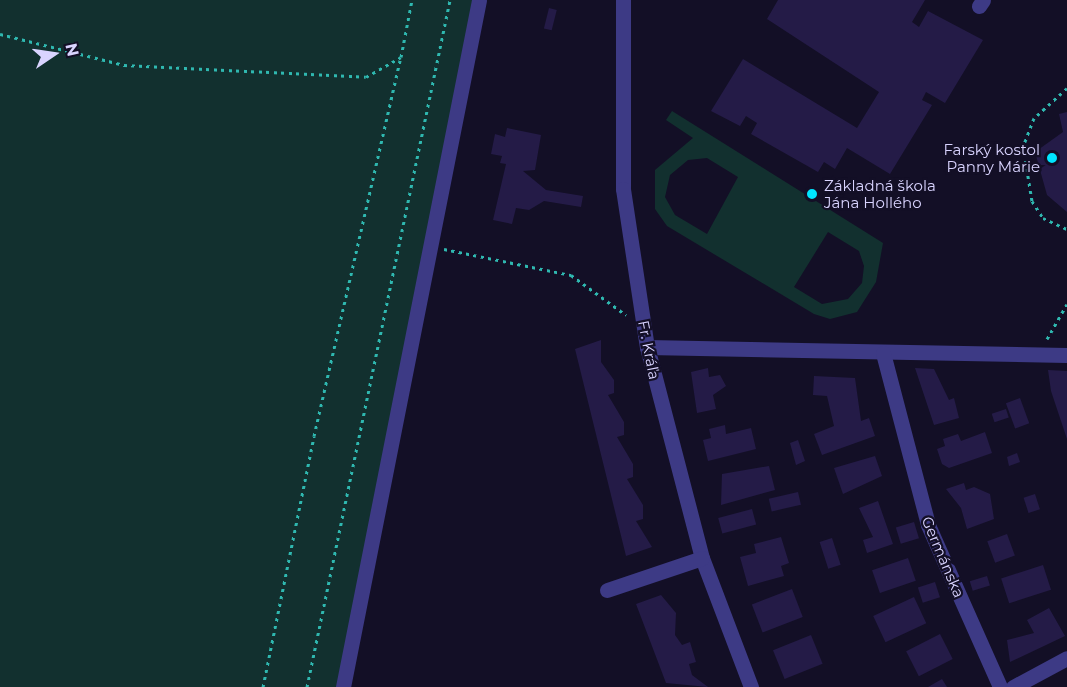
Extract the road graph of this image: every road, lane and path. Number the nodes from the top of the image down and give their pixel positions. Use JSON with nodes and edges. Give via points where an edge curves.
{"nodes":[{"id":1,"x":412,"y":0,"type":"edge"},
{"id":2,"x":450,"y":0,"type":"edge"},
{"id":3,"x":479,"y":0,"type":"edge"},
{"id":4,"x":623,"y":0,"type":"edge"},
{"id":5,"x":0,"y":34,"type":"edge"},
{"id":6,"x":401,"y":57,"type":"junction"},
{"id":7,"x":1067,"y":88,"type":"edge"},
{"id":8,"x":1067,"y":229,"type":"edge"},
{"id":9,"x":434,"y":247,"type":"junction"},
{"id":10,"x":1067,"y":304,"type":"edge"},
{"id":11,"x":644,"y":330,"type":"junction"},
{"id":12,"x":1044,"y":343,"type":"dead end"},
{"id":13,"x":647,"y":347,"type":"junction"},
{"id":14,"x":883,"y":353,"type":"junction"},
{"id":15,"x":1067,"y":355,"type":"edge"},
{"id":16,"x":702,"y":558,"type":"junction"},
{"id":17,"x":607,"y":590,"type":"dead end"},
{"id":18,"x":1067,"y":658,"type":"edge"},
{"id":19,"x":263,"y":687,"type":"edge"},
{"id":20,"x":307,"y":687,"type":"edge"},
{"id":21,"x":343,"y":687,"type":"edge"},
{"id":22,"x":750,"y":687,"type":"edge"},
{"id":23,"x":1000,"y":687,"type":"edge"},
{"id":24,"x":1013,"y":687,"type":"edge"}],
"edges":[{"from":1,"to":6,"type":"path"},
{"from":2,"to":20,"type":"path"},
{"from":3,"to":9,"type":"street"},
{"from":4,"to":11,"type":"street","name":"Fr. Kráľa","via":[[622,189]]},
{"from":5,"to":6,"type":"path","via":[[124,65],[366,77]]},
{"from":6,"to":19,"type":"path","via":[[314,436]]},
{"from":7,"to":8,"type":"path","via":[[1034,118],[1023,146],[1032,201],[1043,218]]},
{"from":9,"to":11,"type":"path","via":[[570,275]]},
{"from":9,"to":21,"type":"street"},
{"from":10,"to":12,"type":"path"},
{"from":11,"to":13,"type":"street","name":"Fr. Kráľa"},
{"from":13,"to":14,"type":"street"},
{"from":13,"to":16,"type":"street","name":"Fr. Kráľa"},
{"from":14,"to":15,"type":"street"},
{"from":14,"to":23,"type":"street","name":"Germánska","via":[[928,525]]},
{"from":16,"to":17,"type":"street"},
{"from":16,"to":22,"type":"street","name":"Fr. Kráľa"},
{"from":18,"to":24,"type":"street"}]}
